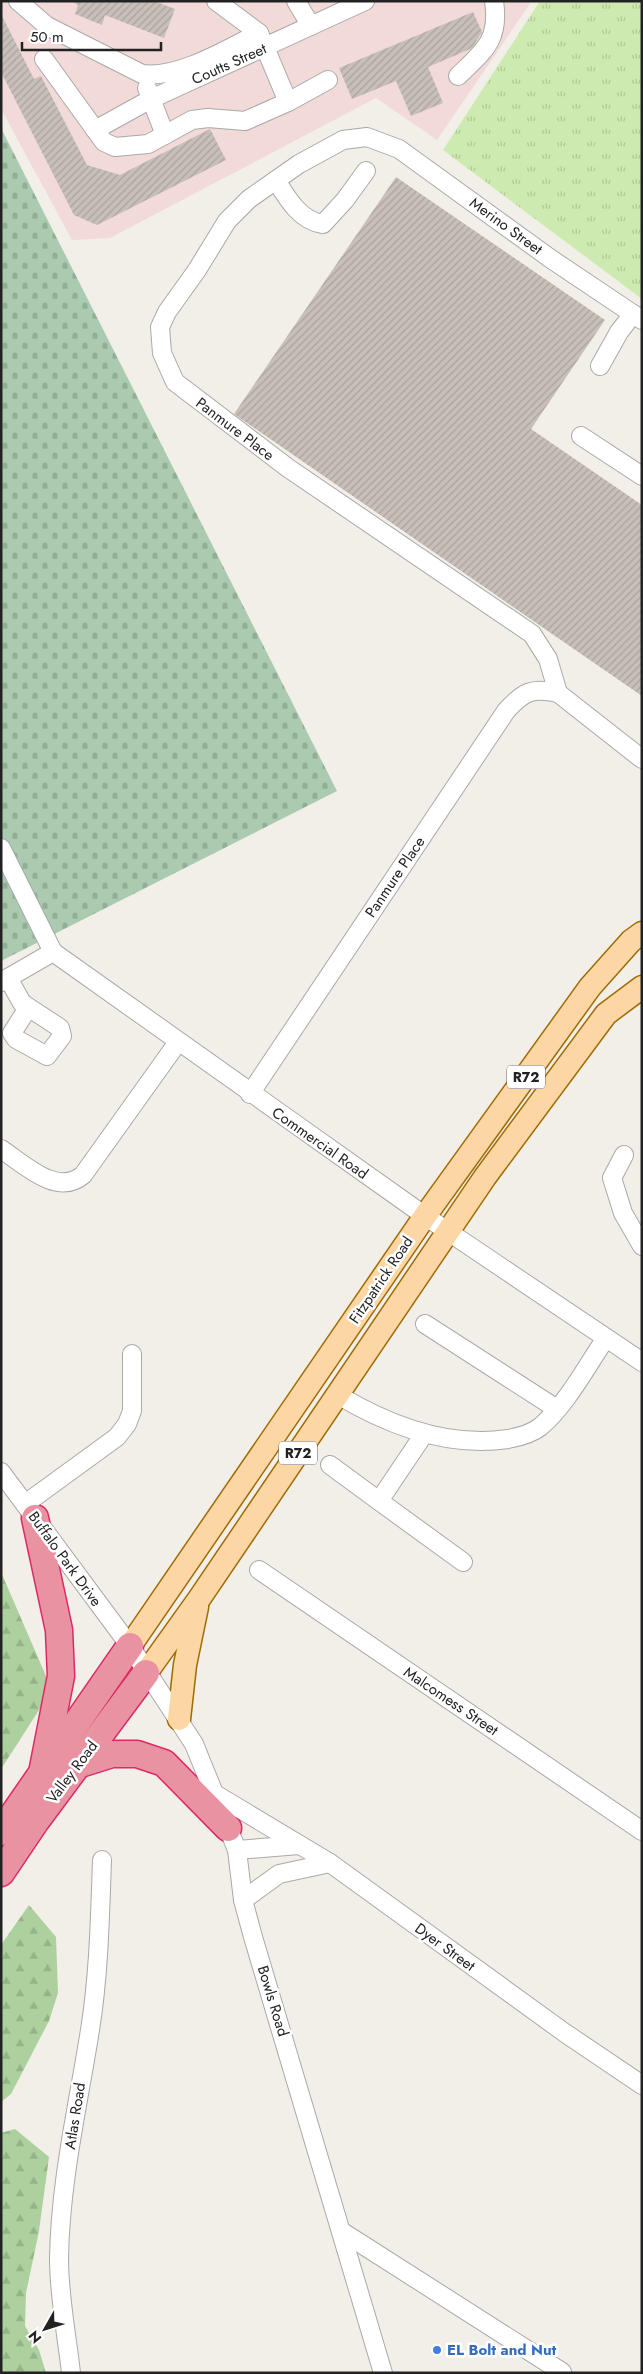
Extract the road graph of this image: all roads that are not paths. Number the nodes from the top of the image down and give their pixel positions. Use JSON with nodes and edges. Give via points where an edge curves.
{"nodes":[{"id":1,"x":18,"y":1,"type":"edge"},
{"id":2,"x":216,"y":1,"type":"edge"},
{"id":3,"x":296,"y":1,"type":"edge"},
{"id":4,"x":365,"y":1,"type":"edge"},
{"id":5,"x":494,"y":1,"type":"edge"},
{"id":6,"x":311,"y":26,"type":"junction"},
{"id":7,"x":262,"y":40,"type":"junction"},
{"id":8,"x":44,"y":59,"type":"dead end"},
{"id":9,"x":142,"y":74,"type":"junction"},
{"id":10,"x":458,"y":76,"type":"dead end"},
{"id":11,"x":328,"y":80,"type":"dead end"},
{"id":12,"x":151,"y":98,"type":"junction"},
{"id":13,"x":288,"y":102,"type":"junction"},
{"id":14,"x":95,"y":130,"type":"junction"},
{"id":15,"x":165,"y":134,"type":"junction"},
{"id":16,"x":367,"y":137,"type":"joint"},
{"id":17,"x":366,"y":171,"type":"dead end"},
{"id":18,"x":276,"y":180,"type":"junction"},
{"id":19,"x":638,"y":317,"type":"edge"},
{"id":20,"x":600,"y":366,"type":"dead end"},
{"id":21,"x":581,"y":436,"type":"dead end"},
{"id":22,"x":642,"y":476,"type":"edge"},
{"id":23,"x":558,"y":693,"type":"junction"},
{"id":24,"x":642,"y":759,"type":"edge"},
{"id":25,"x":1,"y":848,"type":"edge"},
{"id":26,"x":638,"y":932,"type":"edge"},
{"id":27,"x":53,"y":952,"type":"junction"},
{"id":28,"x":5,"y":980,"type":"edge"},
{"id":29,"x":642,"y":987,"type":"edge"},
{"id":30,"x":28,"y":1008,"type":"dead end"},
{"id":31,"x":178,"y":1042,"type":"junction"},
{"id":32,"x":250,"y":1094,"type":"junction"},
{"id":33,"x":1,"y":1149,"type":"edge"},
{"id":34,"x":624,"y":1155,"type":"dead end"},
{"id":35,"x":425,"y":1216,"type":"junction"},
{"id":36,"x":449,"y":1232,"type":"junction"},
{"id":37,"x":642,"y":1246,"type":"edge"},
{"id":38,"x":426,"y":1324,"type":"dead end"},
{"id":39,"x":606,"y":1338,"type":"junction"},
{"id":40,"x":132,"y":1354,"type":"dead end"},
{"id":41,"x":642,"y":1362,"type":"edge"},
{"id":42,"x":338,"y":1394,"type":"junction"},
{"id":43,"x":557,"y":1409,"type":"junction"},
{"id":44,"x":424,"y":1434,"type":"junction"},
{"id":45,"x":330,"y":1465,"type":"dead end"},
{"id":46,"x":1,"y":1472,"type":"edge"},
{"id":47,"x":379,"y":1501,"type":"junction"},
{"id":48,"x":30,"y":1511,"type":"junction"},
{"id":49,"x":463,"y":1562,"type":"dead end"},
{"id":50,"x":259,"y":1570,"type":"dead end"},
{"id":51,"x":199,"y":1599,"type":"junction"},
{"id":52,"x":130,"y":1646,"type":"junction"},
{"id":53,"x":146,"y":1673,"type":"junction"},
{"id":54,"x":179,"y":1719,"type":"junction"},
{"id":55,"x":77,"y":1765,"type":"junction"},
{"id":56,"x":42,"y":1773,"type":"junction"},
{"id":57,"x":215,"y":1794,"type":"junction"},
{"id":58,"x":1,"y":1832,"type":"edge"},
{"id":59,"x":642,"y":1832,"type":"edge"},
{"id":60,"x":233,"y":1839,"type":"junction"},
{"id":61,"x":299,"y":1845,"type":"junction"},
{"id":62,"x":102,"y":1860,"type":"dead end"},
{"id":63,"x":330,"y":1863,"type":"junction"},
{"id":64,"x":1,"y":1873,"type":"edge"},
{"id":65,"x":243,"y":1900,"type":"junction"},
{"id":66,"x":642,"y":2085,"type":"edge"},
{"id":67,"x":342,"y":2232,"type":"junction"},
{"id":68,"x":562,"y":2372,"type":"edge"},
{"id":69,"x":71,"y":2373,"type":"edge"},
{"id":70,"x":383,"y":2373,"type":"edge"}],
"edges":[{"from":1,"to":9,"type":"street","via":[[47,26]]},
{"from":2,"to":7,"type":"street"},
{"from":3,"to":6,"type":"street"},
{"from":4,"to":6,"type":"street","name":"Coutts Street"},
{"from":5,"to":10,"type":"street","via":[[495,32],[487,48]]},
{"from":6,"to":7,"type":"street","name":"Coutts Street"},
{"from":7,"to":9,"type":"street","via":[[164,74]]},
{"from":7,"to":12,"type":"street","name":"Coutts Street"},
{"from":7,"to":13,"type":"street"},
{"from":8,"to":14,"type":"street"},
{"from":9,"to":12,"type":"street"},
{"from":11,"to":13,"type":"street"},
{"from":12,"to":14,"type":"street","name":"Coutts Street"},
{"from":12,"to":15,"type":"street"},
{"from":13,"to":15,"type":"street","via":[[245,121],[192,120]]},
{"from":14,"to":15,"type":"street","via":[[104,142],[115,147],[148,144]]},
{"from":16,"to":18,"type":"street","name":"Panmure Place","via":[[343,140]]},
{"from":16,"to":19,"type":"street","name":"Merino Street","via":[[399,149]]},
{"from":17,"to":18,"type":"street","via":[[323,224],[302,215]]},
{"from":18,"to":23,"type":"street","name":"Panmure Place","via":[[249,199],[227,221],[167,312],[160,327],[162,354],[175,382],[288,468],[532,634],[548,659]]},
{"from":19,"to":20,"type":"street","via":[[619,332]]},
{"from":21,"to":22,"type":"street"},
{"from":23,"to":24,"type":"street"},
{"from":23,"to":32,"type":"street","name":"Panmure Place","via":[[542,690],[521,695],[506,711]]},
{"from":25,"to":27,"type":"street"},
{"from":26,"to":35,"type":"main road","name":"Fitzpatrick Road","number":"R72","via":[[590,987]]},
{"from":27,"to":28,"type":"street"},
{"from":27,"to":31,"type":"street","name":"Commercial Road"},
{"from":28,"to":30,"type":"street"},
{"from":29,"to":36,"type":"main road","name":"Fitzpatrick Road","number":"R72","via":[[606,1014]]},
{"from":31,"to":32,"type":"street","name":"Commercial Road"},
{"from":31,"to":33,"type":"street","via":[[75,1182],[57,1184]]},
{"from":32,"to":35,"type":"street","name":"Commercial Road"},
{"from":34,"to":37,"type":"street","via":[[612,1178],[622,1213]]},
{"from":35,"to":36,"type":"street","name":"Commercial Road"},
{"from":35,"to":52,"type":"main road","name":"Fitzpatrick Road","number":"R72"},
{"from":36,"to":39,"type":"street","name":"Commercial Road"},
{"from":36,"to":42,"type":"main road","name":"Fitzpatrick Road","number":"R72"},
{"from":38,"to":43,"type":"street"},
{"from":39,"to":41,"type":"street","name":"Commercial Road"},
{"from":39,"to":43,"type":"street"},
{"from":40,"to":48,"type":"street","via":[[132,1411],[127,1424],[117,1437],[65,1472]]},
{"from":42,"to":44,"type":"street","via":[[366,1411]]},
{"from":42,"to":51,"type":"main road","name":"Fitzpatrick Road","number":"R72"},
{"from":43,"to":44,"type":"street","via":[[539,1428],[521,1437],[490,1442]]},
{"from":44,"to":47,"type":"street"},
{"from":45,"to":47,"type":"street"},
{"from":46,"to":48,"type":"street","name":"Buffalo Park Drive"},
{"from":47,"to":49,"type":"street"},
{"from":48,"to":52,"type":"street","name":"Buffalo Park Drive"},
{"from":48,"to":56,"type":"highway","via":[[59,1630],[61,1676]]},
{"from":50,"to":59,"type":"street","name":"Malcomess Street"},
{"from":51,"to":53,"type":"main road","name":"Fitzpatrick Road","number":"R72"},
{"from":51,"to":54,"type":"main road","via":[[185,1665]]},
{"from":52,"to":53,"type":"street","name":"Bowls Road"},
{"from":52,"to":56,"type":"highway","name":"Valley Road","number":"R72"},
{"from":53,"to":54,"type":"street","name":"Bowls Road"},
{"from":53,"to":55,"type":"highway","name":"Valley Road","number":"R72"},
{"from":54,"to":57,"type":"street","name":"Bowls Road","via":[[194,1744]]},
{"from":55,"to":60,"type":"highway","via":[[112,1754],[137,1754],[164,1763]]},
{"from":55,"to":64,"type":"highway","name":"Valley Road","number":"R72"},
{"from":56,"to":58,"type":"highway","name":"Valley Road","number":"R72"},
{"from":57,"to":60,"type":"street","name":"Bowls Road"},
{"from":57,"to":61,"type":"street","name":"Dyer Street"},
{"from":60,"to":61,"type":"street"},
{"from":60,"to":65,"type":"street","name":"Bowls Road"},
{"from":61,"to":63,"type":"street","name":"Dyer Street"},
{"from":62,"to":69,"type":"street","name":"Atlas Road","via":[[100,1933],[91,2019],[71,2134],[60,2231],[59,2262]]},
{"from":63,"to":65,"type":"street","via":[[279,1874]]},
{"from":63,"to":66,"type":"street","name":"Dyer Street"},
{"from":65,"to":67,"type":"street","name":"Bowls Road"},
{"from":67,"to":68,"type":"street"},
{"from":67,"to":70,"type":"street","name":"Bowls Road"}]}
